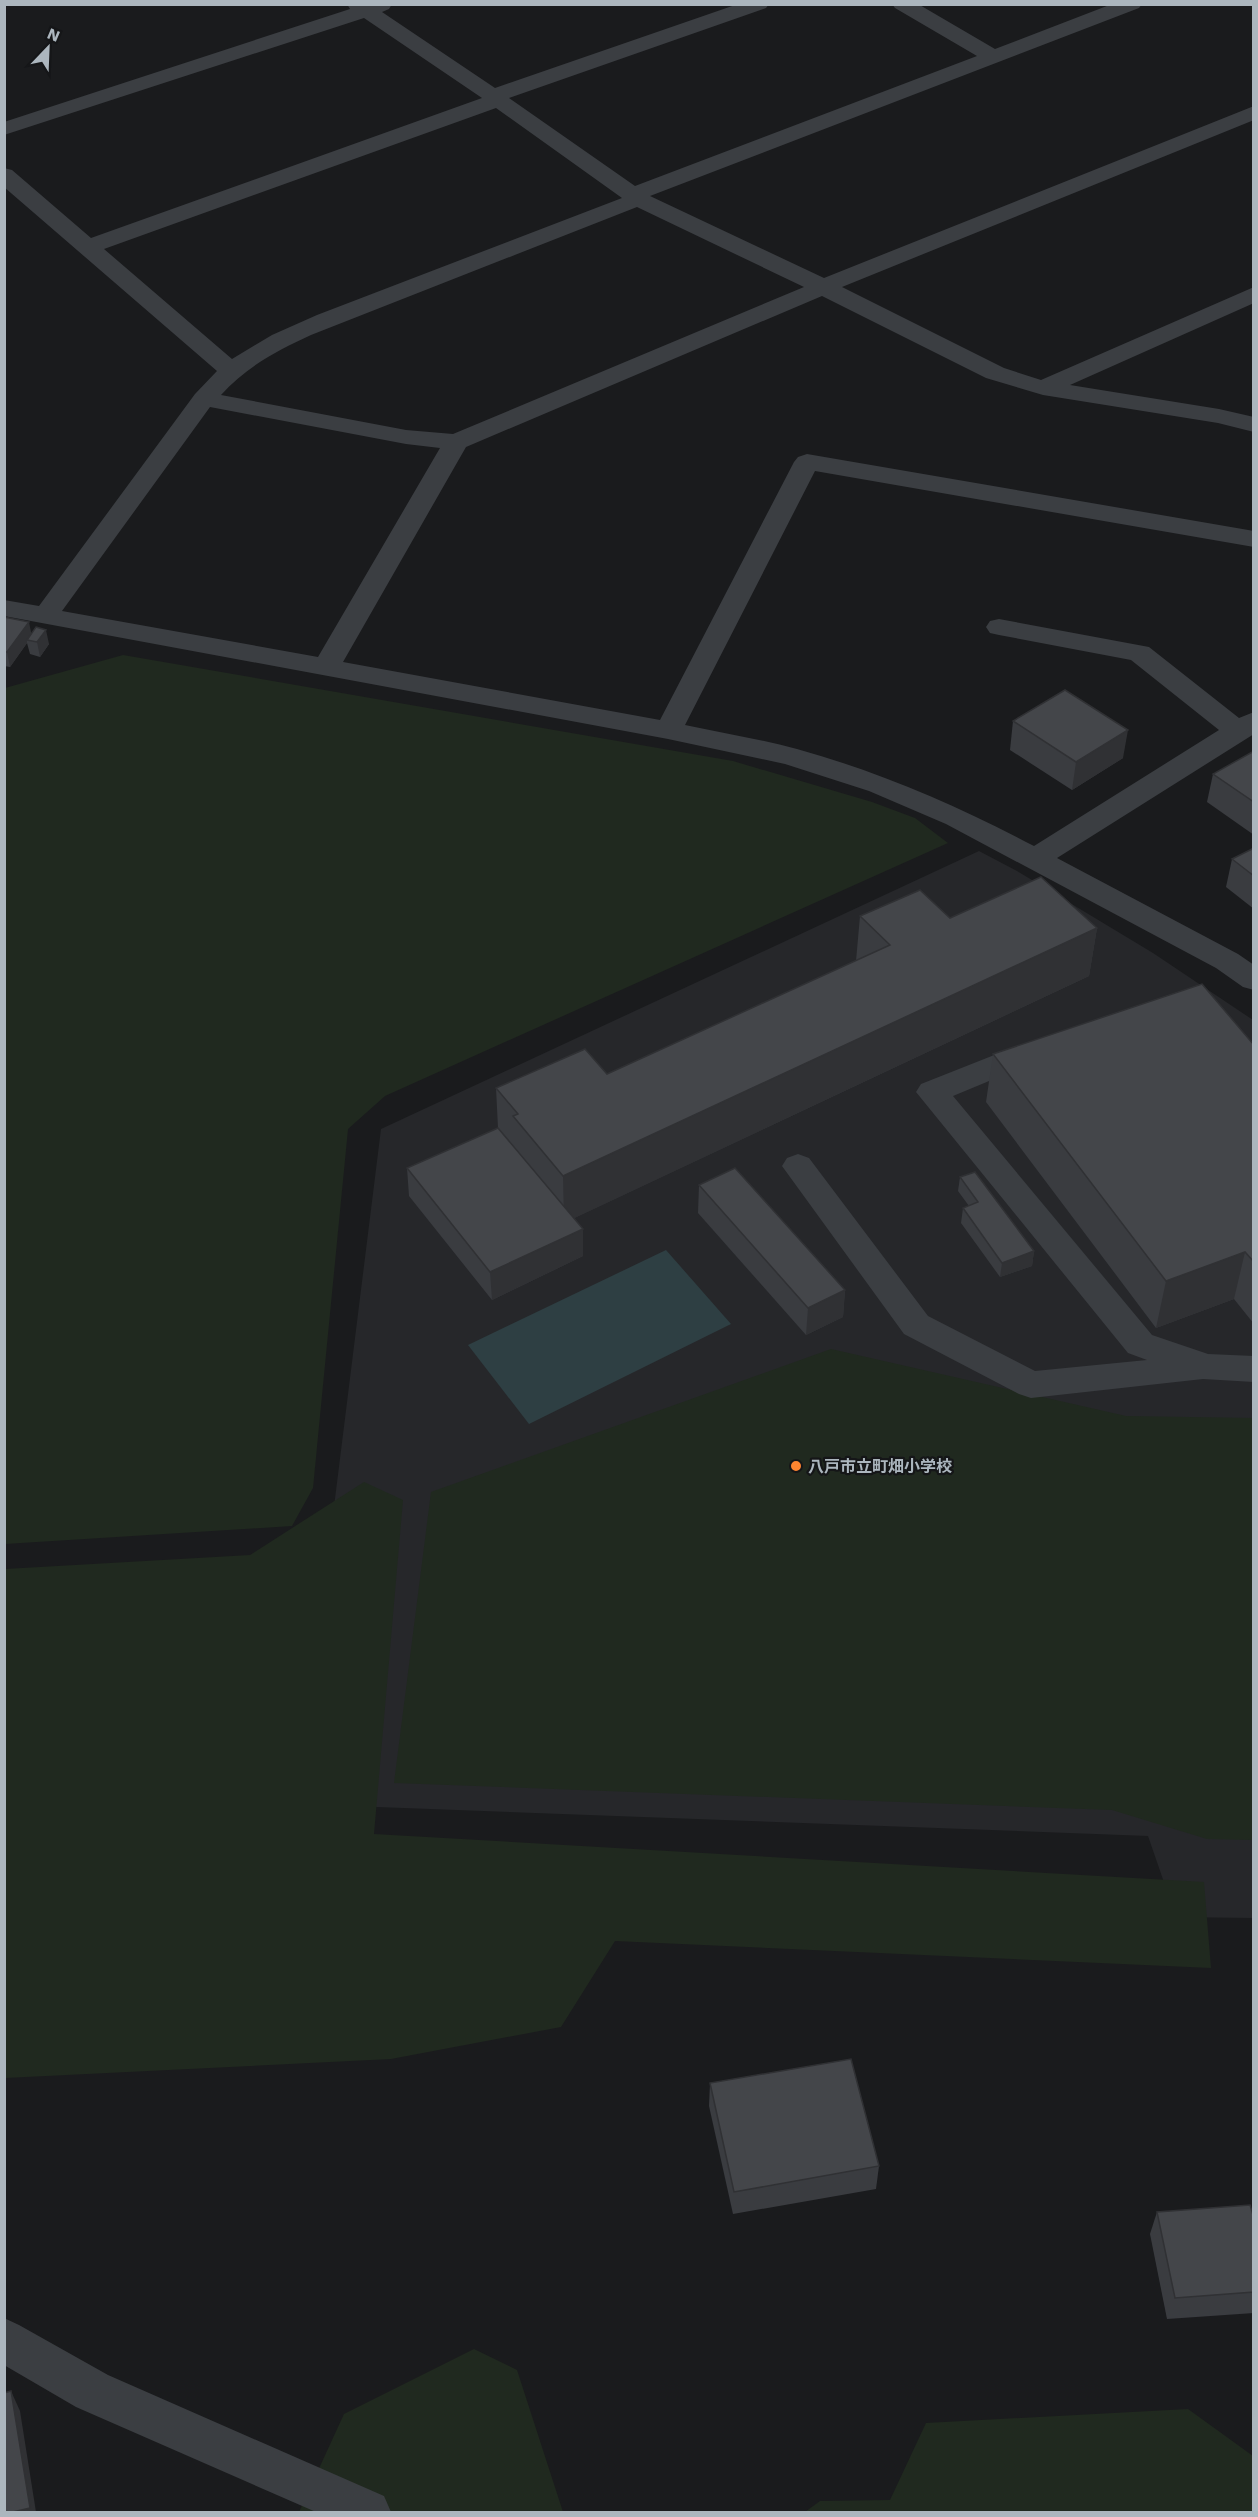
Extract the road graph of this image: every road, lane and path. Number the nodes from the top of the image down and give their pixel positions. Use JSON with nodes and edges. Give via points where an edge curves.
{"nodes":[{"id":1,"x":759,"y":4,"type":"edge"},
{"id":2,"x":902,"y":4,"type":"edge"},
{"id":3,"x":1132,"y":4,"type":"edge"},
{"id":4,"x":368,"y":6,"type":"edge"},
{"id":5,"x":994,"y":57,"type":"junction"},
{"id":6,"x":496,"y":98,"type":"junction"},
{"id":7,"x":1254,"y":112,"type":"edge"},
{"id":8,"x":4,"y":129,"type":"edge"},
{"id":9,"x":4,"y":176,"type":"edge"},
{"id":10,"x":635,"y":197,"type":"junction"},
{"id":11,"x":90,"y":246,"type":"junction"},
{"id":12,"x":823,"y":287,"type":"junction"},
{"id":13,"x":1254,"y":294,"type":"edge"},
{"id":14,"x":231,"y":370,"type":"junction"},
{"id":15,"x":1042,"y":388,"type":"junction"},
{"id":16,"x":204,"y":399,"type":"junction"},
{"id":17,"x":1254,"y":425,"type":"edge"},
{"id":18,"x":456,"y":442,"type":"junction"},
{"id":19,"x":1254,"y":539,"type":"edge"},
{"id":20,"x":4,"y":608,"type":"edge"},
{"id":21,"x":45,"y":616,"type":"junction"},
{"id":22,"x":999,"y":627,"type":"dead end"},
{"id":23,"x":326,"y":667,"type":"junction"},
{"id":24,"x":1246,"y":726,"type":"edge"},
{"id":25,"x":668,"y":730,"type":"junction"},
{"id":26,"x":1036,"y":858,"type":"junction"},
{"id":27,"x":1254,"y":980,"type":"edge"},
{"id":28,"x":1012,"y":1059,"type":"edge"},
{"id":29,"x":798,"y":1166,"type":"dead end"},
{"id":30,"x":1207,"y":1367,"type":"junction"},
{"id":31,"x":1254,"y":1370,"type":"edge"},
{"id":32,"x":4,"y":2340,"type":"edge"},
{"id":33,"x":368,"y":2512,"type":"edge"}],
"edges":[{"from":1,"to":6,"type":"street"},
{"from":2,"to":5,"type":"street"},
{"from":3,"to":5,"type":"street"},
{"from":4,"to":6,"type":"street"},
{"from":4,"to":8,"type":"street"},
{"from":5,"to":10,"type":"street"},
{"from":6,"to":10,"type":"street"},
{"from":6,"to":11,"type":"street"},
{"from":7,"to":12,"type":"street"},
{"from":9,"to":11,"type":"street"},
{"from":10,"to":12,"type":"street"},
{"from":10,"to":14,"type":"street","via":[[588,220],[271,343]]},
{"from":11,"to":14,"type":"street"},
{"from":12,"to":15,"type":"street","via":[[995,374]]},
{"from":12,"to":18,"type":"street"},
{"from":13,"to":15,"type":"street"},
{"from":14,"to":16,"type":"street"},
{"from":15,"to":17,"type":"street"},
{"from":16,"to":18,"type":"street","via":[[406,437]]},
{"from":16,"to":21,"type":"street"},
{"from":18,"to":23,"type":"street"},
{"from":19,"to":25,"type":"street","via":[[807,462]]},
{"from":20,"to":21,"type":"street"},
{"from":21,"to":23,"type":"street"},
{"from":22,"to":24,"type":"street","via":[[1140,653]]},
{"from":23,"to":25,"type":"street"},
{"from":24,"to":26,"type":"street"},
{"from":25,"to":26,"type":"street","via":[[790,756],[879,785],[956,817]]},
{"from":26,"to":27,"type":"street","via":[[1227,961]]},
{"from":28,"to":30,"type":"street","via":[[932,1092],[1140,1344]]},
{"from":29,"to":30,"type":"street","via":[[916,1325],[1031,1385]]},
{"from":30,"to":31,"type":"street"},
{"from":32,"to":33,"type":"street","via":[[92,2391]]}]}
